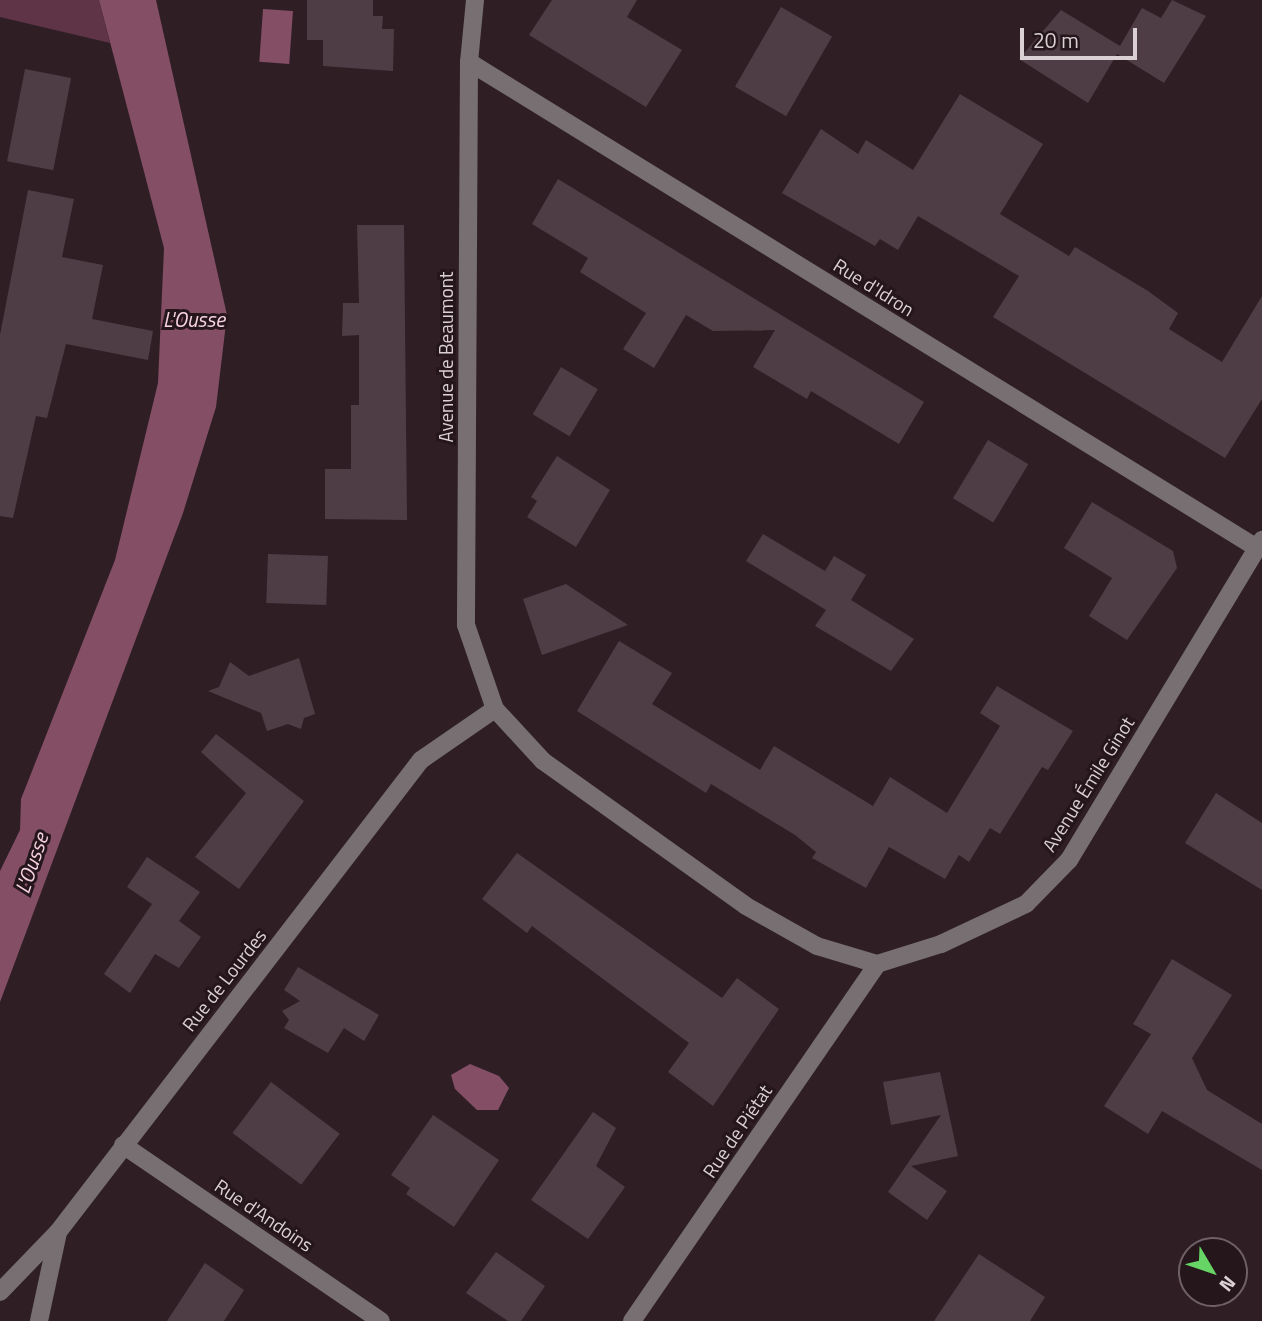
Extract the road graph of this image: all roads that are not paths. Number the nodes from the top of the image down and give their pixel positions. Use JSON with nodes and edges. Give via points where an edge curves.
{"nodes":[{"id":1,"x":475,"y":0,"type":"edge"},
{"id":2,"x":469,"y":62,"type":"junction"},
{"id":3,"x":1260,"y":544,"type":"edge"},
{"id":4,"x":495,"y":709,"type":"junction"},
{"id":5,"x":877,"y":964,"type":"junction"},
{"id":6,"x":123,"y":1146,"type":"junction"},
{"id":7,"x":58,"y":1232,"type":"junction"},
{"id":8,"x":0,"y":1292,"type":"edge"},
{"id":9,"x":39,"y":1321,"type":"edge"},
{"id":10,"x":381,"y":1321,"type":"edge"},
{"id":11,"x":632,"y":1321,"type":"edge"}],
"edges":[{"from":1,"to":2,"type":"street","name":"Avenue de Beaumont"},
{"from":2,"to":3,"type":"street","name":"Rue d'Idron"},
{"from":2,"to":4,"type":"street","name":"Avenue de Beaumont","via":[[466,625]]},
{"from":3,"to":5,"type":"street","name":"Avenue Émile Ginot","via":[[1069,860],[1026,904],[941,944]]},
{"from":4,"to":5,"type":"street","via":[[543,761],[746,906],[817,946]]},
{"from":4,"to":6,"type":"street","name":"Rue de Lourdes","via":[[421,760]]},
{"from":5,"to":11,"type":"street","name":"Rue de Piétat"},
{"from":6,"to":7,"type":"street","name":"Rue de Lourdes"},
{"from":6,"to":10,"type":"street","name":"Rue d'Andoins"},
{"from":7,"to":8,"type":"street","name":"Rue de Lourdes"},
{"from":7,"to":9,"type":"street"}]}
